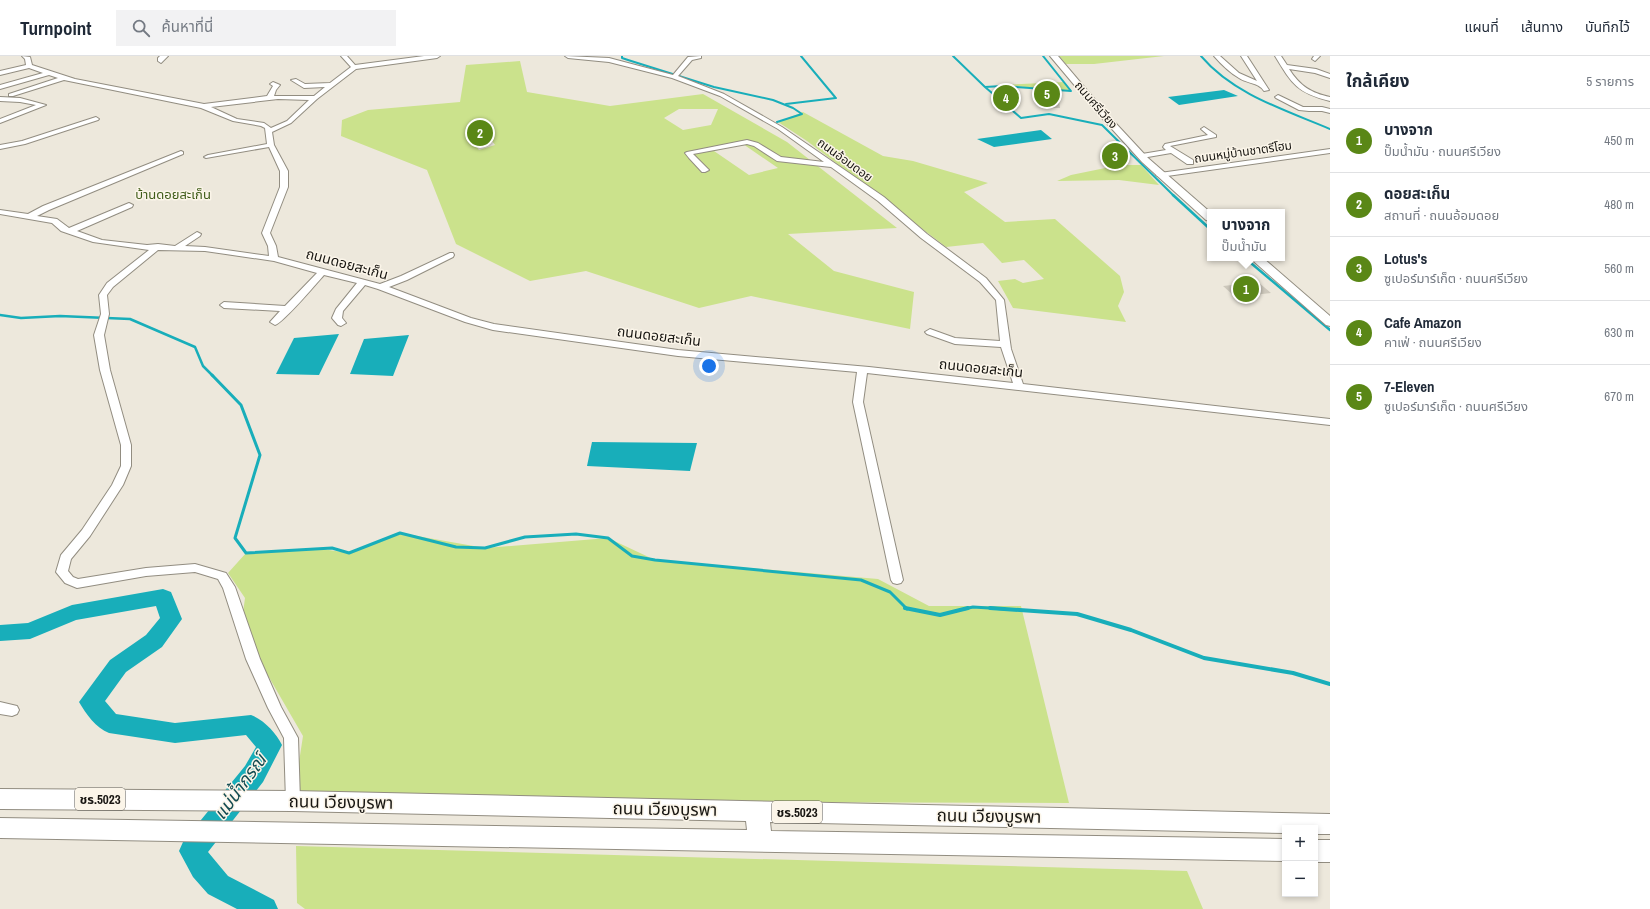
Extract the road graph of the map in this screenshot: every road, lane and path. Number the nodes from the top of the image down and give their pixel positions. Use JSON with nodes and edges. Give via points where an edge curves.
{"nodes":[{"id":1,"x":25,"y":56,"type":"edge"},
{"id":2,"x":344,"y":56,"type":"edge"},
{"id":3,"x":437,"y":56,"type":"edge"},
{"id":4,"x":568,"y":56,"type":"edge"},
{"id":5,"x":1054,"y":56,"type":"edge"},
{"id":6,"x":1217,"y":56,"type":"edge"},
{"id":7,"x":1244,"y":56,"type":"edge"},
{"id":8,"x":1278,"y":56,"type":"edge"},
{"id":9,"x":699,"y":57,"type":"edge"},
{"id":10,"x":612,"y":58,"type":"edge"},
{"id":11,"x":30,"y":66,"type":"junction"},
{"id":12,"x":354,"y":67,"type":"junction"},
{"id":13,"x":1285,"y":67,"type":"junction"},
{"id":14,"x":0,"y":73,"type":"edge"},
{"id":15,"x":48,"y":73,"type":"junction"},
{"id":16,"x":1330,"y":76,"type":"edge"},
{"id":17,"x":674,"y":77,"type":"junction"},
{"id":18,"x":63,"y":78,"type":"junction"},
{"id":19,"x":294,"y":80,"type":"dead end"},
{"id":20,"x":273,"y":84,"type":"dead end"},
{"id":21,"x":1261,"y":84,"type":"junction"},
{"id":22,"x":332,"y":85,"type":"junction"},
{"id":23,"x":0,"y":87,"type":"edge"},
{"id":24,"x":1266,"y":90,"type":"dead end"},
{"id":25,"x":12,"y":97,"type":"junction"},
{"id":26,"x":270,"y":98,"type":"junction"},
{"id":27,"x":316,"y":98,"type":"junction"},
{"id":28,"x":1278,"y":98,"type":"dead end"},
{"id":29,"x":0,"y":99,"type":"edge"},
{"id":30,"x":1330,"y":99,"type":"edge"},
{"id":31,"x":0,"y":105,"type":"edge"},
{"id":32,"x":203,"y":106,"type":"junction"},
{"id":33,"x":1330,"y":112,"type":"edge"},
{"id":34,"x":96,"y":119,"type":"dead end"},
{"id":35,"x":0,"y":121,"type":"edge"},
{"id":36,"x":1204,"y":129,"type":"dead end"},
{"id":37,"x":270,"y":131,"type":"junction"},
{"id":38,"x":271,"y":145,"type":"junction"},
{"id":39,"x":0,"y":147,"type":"edge"},
{"id":40,"x":1170,"y":151,"type":"junction"},
{"id":41,"x":1330,"y":151,"type":"edge"},
{"id":42,"x":181,"y":153,"type":"dead end"},
{"id":43,"x":1142,"y":156,"type":"junction"},
{"id":44,"x":208,"y":157,"type":"dead end"},
{"id":45,"x":1190,"y":162,"type":"dead end"},
{"id":46,"x":832,"y":165,"type":"junction"},
{"id":47,"x":705,"y":170,"type":"dead end"},
{"id":48,"x":1160,"y":175,"type":"junction"},
{"id":49,"x":129,"y":205,"type":"dead end"},
{"id":50,"x":0,"y":212,"type":"edge"},
{"id":51,"x":1207,"y":215,"type":"edge"},
{"id":52,"x":29,"y":217,"type":"junction"},
{"id":53,"x":70,"y":231,"type":"junction"},
{"id":54,"x":197,"y":234,"type":"dead end"},
{"id":55,"x":158,"y":246,"type":"junction"},
{"id":56,"x":178,"y":247,"type":"junction"},
{"id":57,"x":450,"y":256,"type":"dead end"},
{"id":58,"x":274,"y":259,"type":"junction"},
{"id":59,"x":1259,"y":261,"type":"edge"},
{"id":60,"x":322,"y":272,"type":"junction"},
{"id":61,"x":363,"y":282,"type":"junction"},
{"id":62,"x":381,"y":287,"type":"junction"},
{"id":63,"x":224,"y":305,"type":"dead end"},
{"id":64,"x":288,"y":309,"type":"junction"},
{"id":65,"x":275,"y":322,"type":"dead end"},
{"id":66,"x":1330,"y":322,"type":"edge"},
{"id":67,"x":341,"y":323,"type":"dead end"},
{"id":68,"x":930,"y":332,"type":"dead end"},
{"id":69,"x":1006,"y":344,"type":"junction"},
{"id":70,"x":862,"y":370,"type":"junction"},
{"id":71,"x":1019,"y":386,"type":"junction"},
{"id":72,"x":1330,"y":422,"type":"edge"},
{"id":73,"x":897,"y":580,"type":"dead end"},
{"id":74,"x":0,"y":799,"type":"edge"},
{"id":75,"x":293,"y":801,"type":"junction"},
{"id":76,"x":757,"y":811,"type":"junction"},
{"id":77,"x":1330,"y":824,"type":"edge"},
{"id":78,"x":0,"y":828,"type":"edge"},
{"id":79,"x":760,"y":841,"type":"junction"},
{"id":80,"x":1282,"y":850,"type":"edge"},
{"id":81,"x":1318,"y":851,"type":"edge"},
{"id":82,"x":1330,"y":851,"type":"edge"}],
"edges":[{"from":1,"to":11,"type":"street"},
{"from":2,"to":12,"type":"street"},
{"from":3,"to":12,"type":"street"},
{"from":4,"to":10,"type":"street","name":"ถนนอ้อมดอย"},
{"from":5,"to":43,"type":"main road","name":"ถนนศรีเวียง"},
{"from":6,"to":21,"type":"street","via":[[1233,73]]},
{"from":7,"to":21,"type":"street"},
{"from":8,"to":13,"type":"street"},
{"from":9,"to":17,"type":"street","via":[[690,58]]},
{"from":10,"to":17,"type":"street","name":"ถนนอ้อมดอย"},
{"from":11,"to":14,"type":"street"},
{"from":11,"to":15,"type":"street"},
{"from":12,"to":22,"type":"street"},
{"from":13,"to":16,"type":"street","via":[[1316,71]]},
{"from":13,"to":30,"type":"street","via":[[1298,87],[1308,93]]},
{"from":15,"to":18,"type":"street"},
{"from":15,"to":23,"type":"street"},
{"from":17,"to":46,"type":"street","name":"ถนนอ้อมดอย","via":[[722,95],[767,120]]},
{"from":18,"to":25,"type":"street"},
{"from":18,"to":32,"type":"street"},
{"from":19,"to":22,"type":"street","via":[[304,86]]},
{"from":20,"to":26,"type":"street","via":[[277,85]]},
{"from":21,"to":24,"type":"street"},
{"from":22,"to":27,"type":"street"},
{"from":25,"to":29,"type":"street"},
{"from":25,"to":31,"type":"street"},
{"from":25,"to":35,"type":"street","via":[[43,105]]},
{"from":26,"to":27,"type":"street"},
{"from":26,"to":32,"type":"street"},
{"from":27,"to":37,"type":"street","via":[[289,122]]},
{"from":28,"to":33,"type":"street","via":[[1307,110],[1322,108]]},
{"from":32,"to":37,"type":"street","via":[[235,120],[262,124]]},
{"from":34,"to":39,"type":"street","via":[[23,143]]},
{"from":36,"to":40,"type":"street","via":[[1214,136],[1167,145]]},
{"from":37,"to":38,"type":"street"},
{"from":38,"to":44,"type":"street"},
{"from":38,"to":58,"type":"street","via":[[284,172],[284,187],[266,233]]},
{"from":40,"to":43,"type":"street"},
{"from":40,"to":45,"type":"street"},
{"from":41,"to":48,"type":"street","name":"ถนนหมู่บ้านชาตรีโฮม"},
{"from":42,"to":52,"type":"street"},
{"from":43,"to":48,"type":"main road","name":"ถนนศรีเวียง"},
{"from":46,"to":47,"type":"street","via":[[780,159],[754,143],[739,142],[689,153]]},
{"from":46,"to":69,"type":"street","name":"ถนนอ้อมดอย","via":[[983,280],[1000,300]]},
{"from":48,"to":51,"type":"main road","name":"ถนนศรีเวียง"},
{"from":49,"to":53,"type":"street"},
{"from":50,"to":52,"type":"street","name":"ถนนดอยสะเก็น"},
{"from":52,"to":53,"type":"street","name":"ถนนดอยสะเก็น","via":[[54,221]]},
{"from":53,"to":55,"type":"street","name":"ถนนดอยสะเก็น","via":[[102,242]]},
{"from":54,"to":56,"type":"street"},
{"from":55,"to":56,"type":"street","name":"ถนนดอยสะเก็น"},
{"from":55,"to":75,"type":"street","via":[[110,285],[103,295],[105,314],[100,335],[105,370],[126,445],[126,466],[117,485],[86,532],[65,558],[62,572],[76,584],[146,572],[195,568],[222,576],[229,588],[253,659],[292,738]]},
{"from":56,"to":58,"type":"street","name":"ถนนดอยสะเก็น"},
{"from":57,"to":62,"type":"street"},
{"from":58,"to":60,"type":"street","name":"ถนนดอยสะเก็น"},
{"from":59,"to":66,"type":"main road"},
{"from":60,"to":61,"type":"street","name":"ถนนดอยสะเก็น"},
{"from":60,"to":64,"type":"street"},
{"from":61,"to":62,"type":"street","name":"ถนนดอยสะเก็น"},
{"from":61,"to":67,"type":"street","via":[[339,311],[337,318]]},
{"from":62,"to":70,"type":"street","name":"ถนนดอยสะเก็น","via":[[493,327],[678,353]]},
{"from":63,"to":64,"type":"street"},
{"from":64,"to":65,"type":"street"},
{"from":68,"to":69,"type":"street","via":[[938,332],[955,341]]},
{"from":69,"to":71,"type":"street","name":"ถนนอ้อมดอย"},
{"from":70,"to":71,"type":"street","name":"ถนนดอยสะเก็น"},
{"from":70,"to":73,"type":"street","via":[[858,402]]},
{"from":71,"to":72,"type":"street","name":"ถนนดอยสะเก็น"},
{"from":74,"to":75,"type":"main road","name":"ถนน เวียงบูรพา","number":"ชร.5023"},
{"from":75,"to":76,"type":"main road","name":"ถนน เวียงบูรพา","number":"ชร.5023"},
{"from":76,"to":77,"type":"main road","name":"ถนน เวียงบูรพา","number":"ชร.5023"},
{"from":76,"to":79,"type":"main road"},
{"from":78,"to":79,"type":"main road","name":"ถนน เวียงบูรพา","number":"ชร.5023"},
{"from":79,"to":80,"type":"main road","name":"ถนน เวียงบูรพา","number":"ชร.5023"},
{"from":81,"to":82,"type":"main road"}]}
